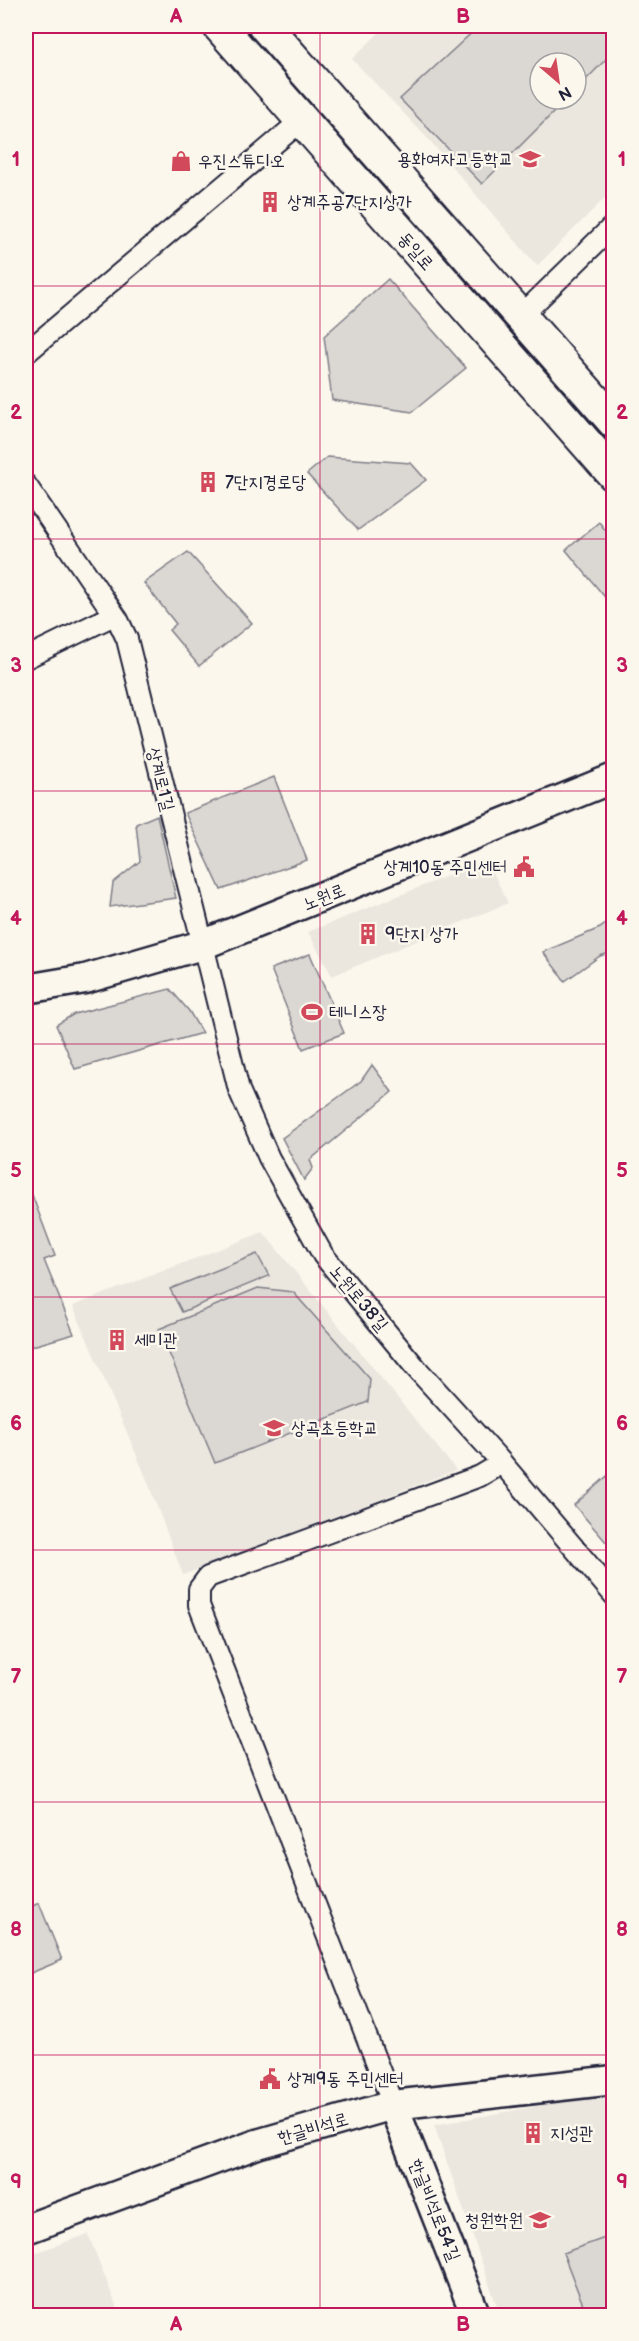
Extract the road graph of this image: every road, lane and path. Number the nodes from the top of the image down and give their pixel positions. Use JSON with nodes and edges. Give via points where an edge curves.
{"nodes":[{"id":1,"x":219,"y":26,"type":"edge"},
{"id":2,"x":265,"y":26,"type":"edge"},
{"id":3,"x":302,"y":120,"type":"junction"},
{"id":4,"x":614,"y":225,"type":"edge"},
{"id":5,"x":521,"y":316,"type":"junction"},
{"id":6,"x":26,"y":352,"type":"edge"},
{"id":7,"x":614,"y":422,"type":"edge"},
{"id":8,"x":614,"y":475,"type":"edge"},
{"id":9,"x":26,"y":485,"type":"edge"},
{"id":10,"x":114,"y":615,"type":"junction"},
{"id":11,"x":26,"y":658,"type":"edge"},
{"id":12,"x":614,"y":778,"type":"edge"},
{"id":13,"x":202,"y":945,"type":"junction"},
{"id":14,"x":26,"y":989,"type":"edge"},
{"id":15,"x":502,"y":1463,"type":"junction"},
{"id":16,"x":614,"y":1595,"type":"edge"},
{"id":17,"x":614,"y":2080,"type":"edge"},
{"id":18,"x":393,"y":2105,"type":"junction"},
{"id":19,"x":26,"y":2229,"type":"edge"},
{"id":20,"x":476,"y":2316,"type":"edge"}],
"edges":[{"from":1,"to":3,"type":"main road","name":"동일로"},
{"from":2,"to":5,"type":"main road","name":"동일로"},
{"from":3,"to":6,"type":"street"},
{"from":3,"to":8,"type":"main road","name":"동일로"},
{"from":4,"to":5,"type":"street"},
{"from":5,"to":7,"type":"main road","name":"동일로"},
{"from":9,"to":10,"type":"street","name":"상계로1길"},
{"from":10,"to":11,"type":"street"},
{"from":10,"to":13,"type":"street","name":"상계로1길","via":[[127,639]]},
{"from":12,"to":13,"type":"main road","name":"노원로"},
{"from":13,"to":14,"type":"main road","name":"노원로","via":[[85,979]]},
{"from":13,"to":15,"type":"street","name":"노원로38길","via":[[240,1090],[269,1158],[323,1255]]},
{"from":15,"to":16,"type":"street","name":"노원로38길"},
{"from":15,"to":18,"type":"street","via":[[480,1476],[208,1577],[200,1589],[199,1605]]},
{"from":17,"to":18,"type":"main road","name":"한글비석로"},
{"from":18,"to":19,"type":"main road","name":"한글비석로","via":[[257,2144]]},
{"from":18,"to":20,"type":"main road","name":"한글비석로54길"}]}
